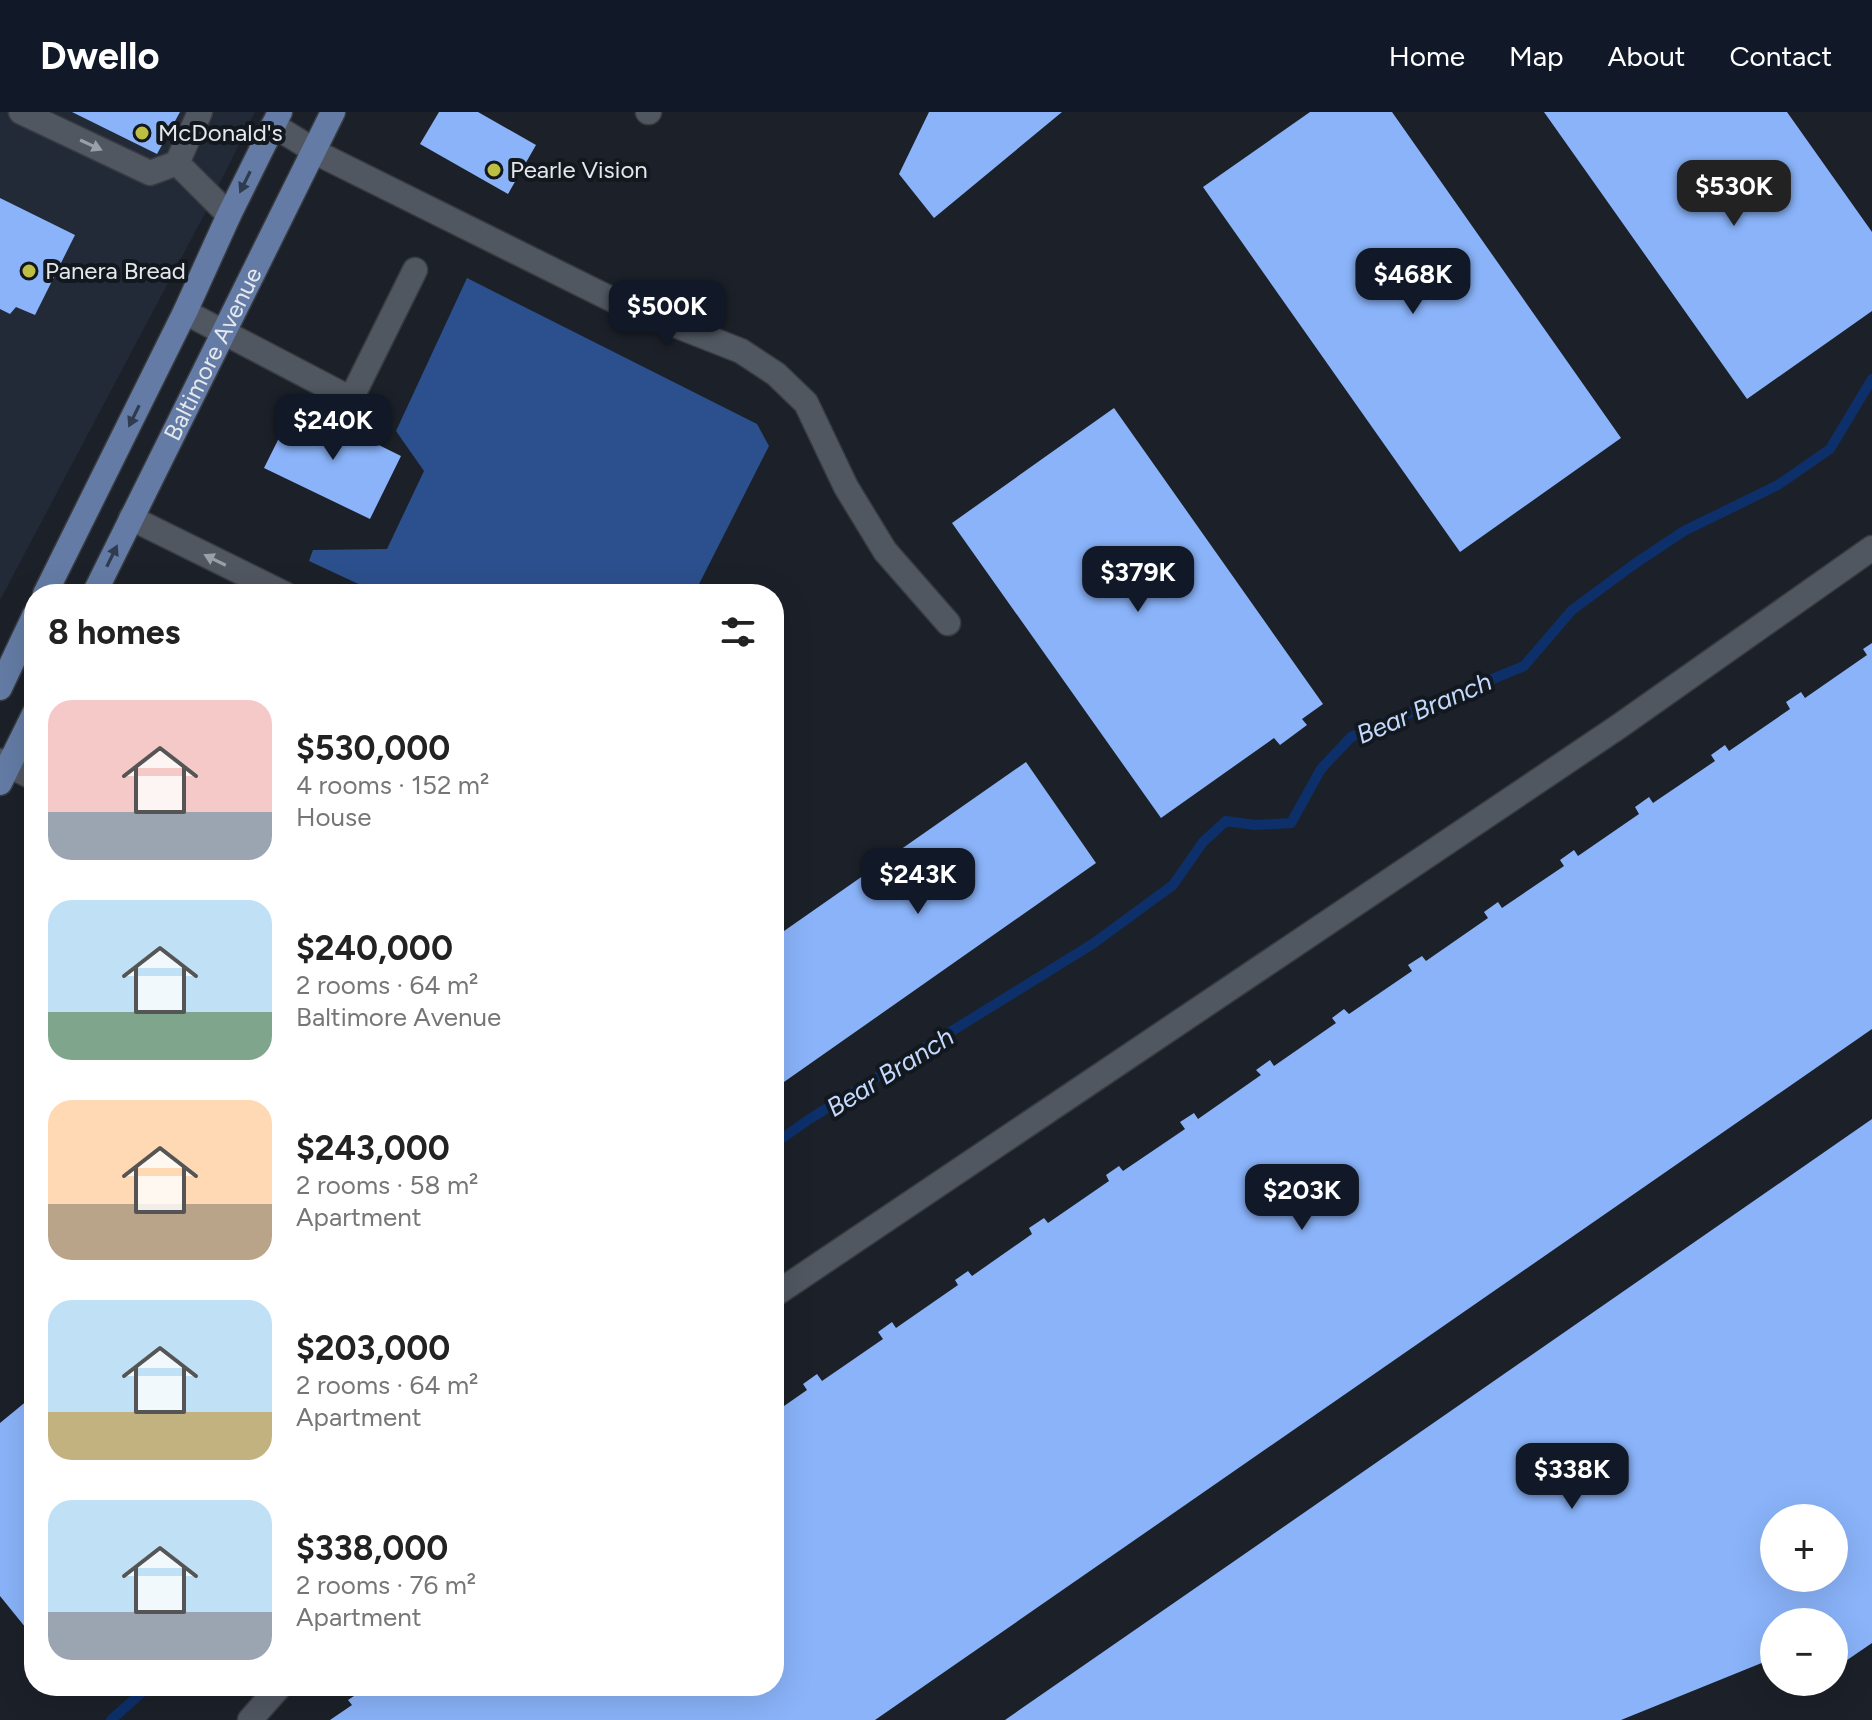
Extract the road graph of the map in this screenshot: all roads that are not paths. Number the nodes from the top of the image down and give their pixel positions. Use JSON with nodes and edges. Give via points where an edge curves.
{"nodes":[{"id":1,"x":21,"y":112,"type":"edge"},
{"id":2,"x":200,"y":112,"type":"edge"},
{"id":3,"x":333,"y":112,"type":"edge"},
{"id":4,"x":276,"y":118,"type":"edge"},
{"id":5,"x":313,"y":151,"type":"junction"},
{"id":6,"x":177,"y":163,"type":"junction"},
{"id":7,"x":229,"y":215,"type":"junction"},
{"id":8,"x":415,"y":270,"type":"dead end"},
{"id":9,"x":185,"y":312,"type":"junction"},
{"id":10,"x":224,"y":331,"type":"junction"},
{"id":11,"x":131,"y":518,"type":"junction"},
{"id":12,"x":1872,"y":548,"type":"edge"},
{"id":13,"x":50,"y":584,"type":"edge"},
{"id":14,"x":99,"y":584,"type":"edge"},
{"id":15,"x":265,"y":584,"type":"edge"},
{"id":16,"x":948,"y":623,"type":"dead end"},
{"id":17,"x":24,"y":637,"type":"edge"},
{"id":18,"x":0,"y":688,"type":"edge"},
{"id":19,"x":24,"y":732,"type":"edge"},
{"id":20,"x":3,"y":770,"type":"edge"},
{"id":21,"x":24,"y":775,"type":"edge"},
{"id":22,"x":784,"y":1288,"type":"edge"},
{"id":23,"x":271,"y":1696,"type":"edge"},
{"id":24,"x":250,"y":1720,"type":"edge"}],
"edges":[{"from":1,"to":6,"type":"street","one_way":true,"via":[[150,173]]},
{"from":2,"to":6,"type":"street"},
{"from":3,"to":5,"type":"main road","name":"Baltimore Avenue"},
{"from":4,"to":5,"type":"street"},
{"from":4,"to":7,"type":"main road","name":"Baltimore Avenue","one_way":true},
{"from":5,"to":10,"type":"main road","name":"Baltimore Avenue"},
{"from":5,"to":16,"type":"street","via":[[619,303],[741,351],[776,374],[806,403],[846,487],[885,551]]},
{"from":6,"to":7,"type":"street"},
{"from":7,"to":9,"type":"main road","name":"Baltimore Avenue"},
{"from":8,"to":10,"type":"street","via":[[351,399]]},
{"from":9,"to":10,"type":"street"},
{"from":9,"to":13,"type":"main road","name":"Baltimore Avenue","one_way":true},
{"from":10,"to":11,"type":"main road","name":"Baltimore Avenue"},
{"from":14,"to":11,"type":"main road","name":"Baltimore Avenue","one_way":true},
{"from":15,"to":11,"type":"street","one_way":true},
{"from":12,"to":22,"type":"street","via":[[1618,727]]},
{"from":17,"to":18,"type":"main road"},
{"from":19,"to":20,"type":"main road"},
{"from":20,"to":21,"type":"street"},
{"from":23,"to":24,"type":"street"}]}
